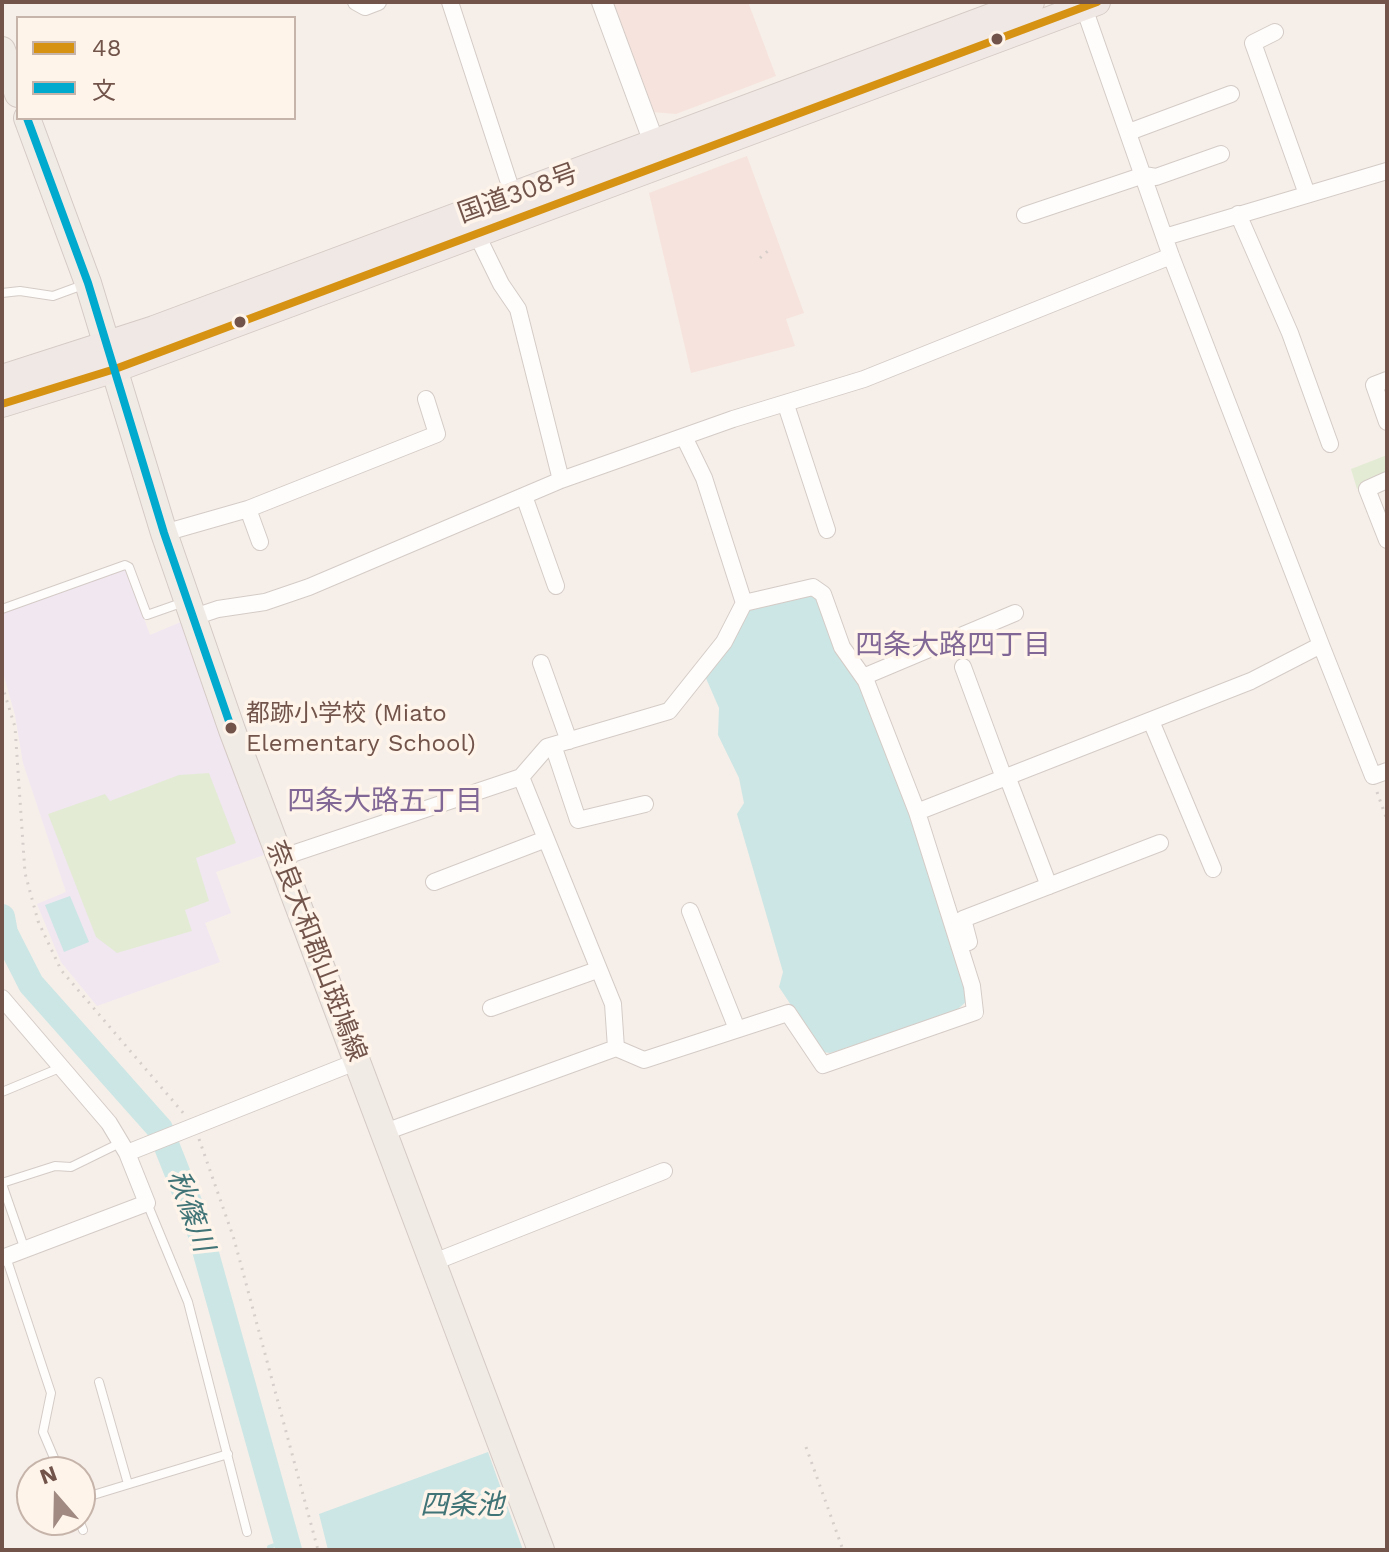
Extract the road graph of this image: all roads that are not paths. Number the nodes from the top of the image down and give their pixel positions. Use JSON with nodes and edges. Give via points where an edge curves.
{"nodes":[{"id":1,"x":356,"y":2,"type":"edge"},
{"id":2,"x":378,"y":2,"type":"edge"},
{"id":3,"x":450,"y":2,"type":"edge"},
{"id":4,"x":602,"y":2,"type":"edge"},
{"id":5,"x":1031,"y":2,"type":"edge"},
{"id":6,"x":1087,"y":4,"type":"edge"},
{"id":7,"x":1275,"y":32,"type":"dead end"},
{"id":8,"x":1231,"y":94,"type":"dead end"},
{"id":9,"x":28,"y":120,"type":"edge"},
{"id":10,"x":1129,"y":132,"type":"junction"},
{"id":11,"x":658,"y":154,"type":"junction"},
{"id":12,"x":1221,"y":154,"type":"dead end"},
{"id":13,"x":1387,"y":171,"type":"edge"},
{"id":14,"x":1144,"y":175,"type":"junction"},
{"id":15,"x":1307,"y":194,"type":"junction"},
{"id":16,"x":513,"y":195,"type":"junction"},
{"id":17,"x":1238,"y":214,"type":"junction"},
{"id":18,"x":1025,"y":215,"type":"dead end"},
{"id":19,"x":473,"y":223,"type":"junction"},
{"id":20,"x":1165,"y":237,"type":"junction"},
{"id":21,"x":1171,"y":256,"type":"junction"},
{"id":22,"x":88,"y":283,"type":"junction"},
{"id":23,"x":2,"y":293,"type":"edge"},
{"id":24,"x":111,"y":358,"type":"junction"},
{"id":25,"x":2,"y":378,"type":"edge"},
{"id":26,"x":1387,"y":380,"type":"edge"},
{"id":27,"x":426,"y":399,"type":"dead end"},
{"id":28,"x":2,"y":404,"type":"edge"},
{"id":29,"x":786,"y":405,"type":"junction"},
{"id":30,"x":1387,"y":422,"type":"edge"},
{"id":31,"x":685,"y":439,"type":"junction"},
{"id":32,"x":1330,"y":444,"type":"dead end"},
{"id":33,"x":561,"y":480,"type":"junction"},
{"id":34,"x":1387,"y":480,"type":"edge"},
{"id":35,"x":524,"y":496,"type":"junction"},
{"id":36,"x":248,"y":509,"type":"junction"},
{"id":37,"x":827,"y":530,"type":"dead end"},
{"id":38,"x":164,"y":533,"type":"junction"},
{"id":39,"x":1387,"y":540,"type":"edge"},
{"id":40,"x":260,"y":542,"type":"dead end"},
{"id":41,"x":556,"y":586,"type":"dead end"},
{"id":42,"x":744,"y":603,"type":"junction"},
{"id":43,"x":2,"y":609,"type":"edge"},
{"id":44,"x":191,"y":609,"type":"junction"},
{"id":45,"x":1015,"y":613,"type":"dead end"},
{"id":46,"x":1321,"y":645,"type":"junction"},
{"id":47,"x":541,"y":663,"type":"dead end"},
{"id":48,"x":963,"y":667,"type":"dead end"},
{"id":49,"x":863,"y":677,"type":"junction"},
{"id":50,"x":1151,"y":721,"type":"junction"},
{"id":51,"x":561,"y":743,"type":"junction"},
{"id":52,"x":1380,"y":774,"type":"edge"},
{"id":53,"x":521,"y":777,"type":"junction"},
{"id":54,"x":1005,"y":777,"type":"junction"},
{"id":55,"x":645,"y":804,"type":"dead end"},
{"id":56,"x":917,"y":812,"type":"junction"},
{"id":57,"x":546,"y":839,"type":"junction"},
{"id":58,"x":1160,"y":843,"type":"dead end"},
{"id":59,"x":280,"y":858,"type":"junction"},
{"id":60,"x":1213,"y":869,"type":"dead end"},
{"id":61,"x":434,"y":882,"type":"dead end"},
{"id":62,"x":1049,"y":886,"type":"junction"},
{"id":63,"x":690,"y":911,"type":"dead end"},
{"id":64,"x":597,"y":970,"type":"junction"},
{"id":65,"x":972,"y":986,"type":"junction"},
{"id":66,"x":2,"y":998,"type":"edge"},
{"id":67,"x":491,"y":1008,"type":"dead end"},
{"id":68,"x":737,"y":1029,"type":"junction"},
{"id":69,"x":616,"y":1048,"type":"junction"},
{"id":70,"x":358,"y":1061,"type":"junction"},
{"id":71,"x":62,"y":1067,"type":"junction"},
{"id":72,"x":2,"y":1092,"type":"edge"},
{"id":73,"x":385,"y":1132,"type":"junction"},
{"id":74,"x":124,"y":1148,"type":"junction"},
{"id":75,"x":664,"y":1171,"type":"dead end"},
{"id":76,"x":2,"y":1184,"type":"edge"},
{"id":77,"x":147,"y":1203,"type":"junction"},
{"id":78,"x":25,"y":1250,"type":"junction"},
{"id":79,"x":4,"y":1258,"type":"edge"},
{"id":80,"x":434,"y":1262,"type":"junction"},
{"id":81,"x":99,"y":1382,"type":"dead end"},
{"id":82,"x":228,"y":1454,"type":"junction"},
{"id":83,"x":53,"y":1456,"type":"edge"},
{"id":84,"x":128,"y":1484,"type":"junction"},
{"id":85,"x":96,"y":1494,"type":"edge"},
{"id":86,"x":247,"y":1532,"type":"dead end"},
{"id":87,"x":541,"y":1550,"type":"edge"}],
"edges":[{"from":1,"to":2,"type":"street","via":[[365,7]]},
{"from":3,"to":16,"type":"street"},
{"from":4,"to":11,"type":"street"},
{"from":5,"to":11,"type":"highway","name":"国道308号"},
{"from":6,"to":10,"type":"street"},
{"from":6,"to":11,"type":"highway","name":"国道308号"},
{"from":7,"to":15,"type":"street","via":[[1253,43]]},
{"from":8,"to":10,"type":"street"},
{"from":9,"to":22,"type":"main road","name":"奈良大和郡山斑鳩線"},
{"from":10,"to":14,"type":"street"},
{"from":11,"to":16,"type":"highway","name":"国道308号"},
{"from":11,"to":19,"type":"highway","name":"国道308号"},
{"from":12,"to":14,"type":"street","via":[[1156,177]]},
{"from":13,"to":15,"type":"street"},
{"from":14,"to":18,"type":"street"},
{"from":14,"to":20,"type":"street"},
{"from":15,"to":17,"type":"street"},
{"from":16,"to":19,"type":"highway","name":"国道308号"},
{"from":17,"to":20,"type":"street"},
{"from":17,"to":32,"type":"street","via":[[1290,333]]},
{"from":19,"to":24,"type":"highway","name":"国道308号"},
{"from":19,"to":33,"type":"street","via":[[518,309]]},
{"from":20,"to":21,"type":"street"},
{"from":21,"to":29,"type":"street"},
{"from":21,"to":46,"type":"street"},
{"from":22,"to":23,"type":"lane","via":[[53,296]]},
{"from":22,"to":24,"type":"main road","name":"奈良大和郡山斑鳩線"},
{"from":24,"to":25,"type":"highway","name":"国道308号"},
{"from":24,"to":28,"type":"highway","name":"国道308号"},
{"from":24,"to":38,"type":"main road","name":"奈良大和郡山斑鳩線"},
{"from":26,"to":30,"type":"street","via":[[1374,385]]},
{"from":27,"to":36,"type":"street","via":[[437,434]]},
{"from":29,"to":31,"type":"street"},
{"from":29,"to":37,"type":"street"},
{"from":31,"to":33,"type":"street"},
{"from":31,"to":42,"type":"street","via":[[704,478]]},
{"from":33,"to":35,"type":"street"},
{"from":34,"to":39,"type":"street","via":[[1367,489]]},
{"from":35,"to":41,"type":"street"},
{"from":35,"to":44,"type":"street","via":[[265,602]]},
{"from":36,"to":38,"type":"street"},
{"from":36,"to":40,"type":"street"},
{"from":38,"to":44,"type":"main road","name":"奈良大和郡山斑鳩線"},
{"from":42,"to":49,"type":"street","via":[[813,587],[823,594],[842,647]]},
{"from":42,"to":51,"type":"street","via":[[724,642],[669,711]]},
{"from":43,"to":44,"type":"lane","via":[[125,565],[147,615]]},
{"from":44,"to":59,"type":"main road","name":"奈良大和郡山斑鳩線"},
{"from":45,"to":49,"type":"street"},
{"from":46,"to":50,"type":"street","via":[[1251,681]]},
{"from":46,"to":52,"type":"street"},
{"from":47,"to":51,"type":"street"},
{"from":48,"to":54,"type":"street"},
{"from":49,"to":56,"type":"street"},
{"from":50,"to":54,"type":"street"},
{"from":50,"to":60,"type":"street"},
{"from":51,"to":53,"type":"street","via":[[547,747]]},
{"from":51,"to":55,"type":"street","via":[[578,820]]},
{"from":53,"to":57,"type":"street"},
{"from":53,"to":59,"type":"street"},
{"from":54,"to":56,"type":"street"},
{"from":54,"to":62,"type":"street"},
{"from":56,"to":65,"type":"street"},
{"from":57,"to":61,"type":"street"},
{"from":57,"to":64,"type":"street"},
{"from":58,"to":62,"type":"street"},
{"from":59,"to":70,"type":"main road","name":"奈良大和郡山斑鳩線"},
{"from":62,"to":65,"type":"street","via":[[963,919],[979,983]]},
{"from":63,"to":68,"type":"street"},
{"from":64,"to":67,"type":"street"},
{"from":64,"to":69,"type":"street","via":[[613,1004]]},
{"from":65,"to":68,"type":"street","via":[[975,1012],[823,1065],[788,1013]]},
{"from":66,"to":71,"type":"street"},
{"from":68,"to":69,"type":"street","via":[[644,1060]]},
{"from":69,"to":73,"type":"street"},
{"from":70,"to":73,"type":"main road","name":"奈良大和郡山斑鳩線"},
{"from":70,"to":74,"type":"street","via":[[194,1127]]},
{"from":71,"to":72,"type":"lane"},
{"from":71,"to":74,"type":"street"},
{"from":73,"to":80,"type":"main road","name":"奈良大和郡山斑鳩線"},
{"from":74,"to":76,"type":"lane"},
{"from":74,"to":77,"type":"street"},
{"from":75,"to":80,"type":"street"},
{"from":76,"to":78,"type":"lane"},
{"from":77,"to":78,"type":"street"},
{"from":77,"to":82,"type":"lane","via":[[188,1302]]},
{"from":78,"to":79,"type":"street"},
{"from":79,"to":83,"type":"lane","via":[[51,1393],[43,1432]]},
{"from":80,"to":87,"type":"main road","name":"奈良大和郡山斑鳩線"},
{"from":81,"to":84,"type":"lane"},
{"from":82,"to":84,"type":"lane"},
{"from":82,"to":86,"type":"lane"},
{"from":84,"to":85,"type":"lane"}]}
